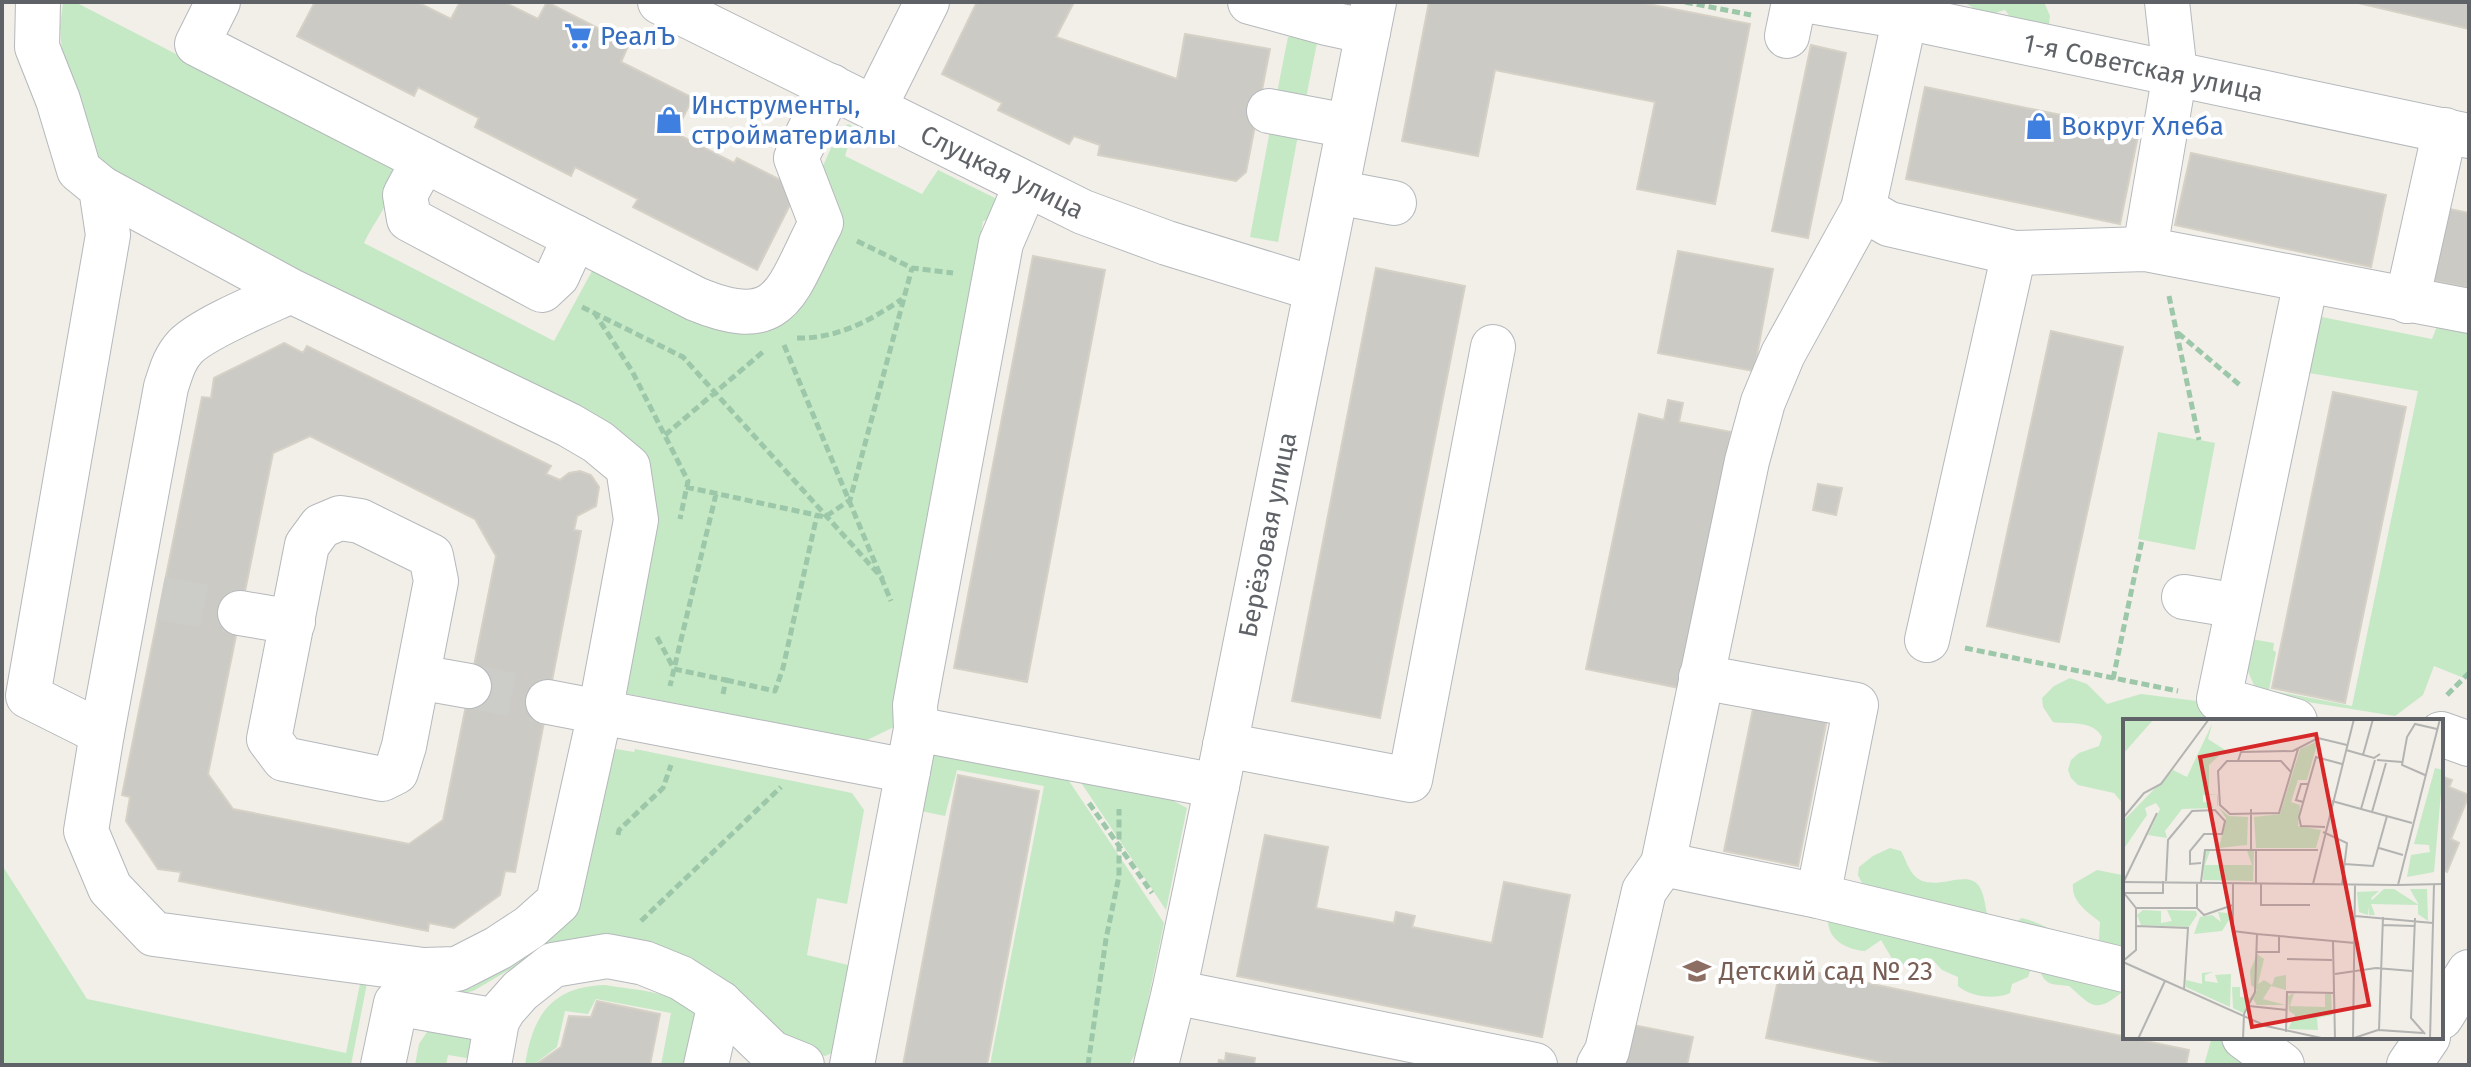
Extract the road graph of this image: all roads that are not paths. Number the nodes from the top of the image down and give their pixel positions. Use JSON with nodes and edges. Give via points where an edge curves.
{"nodes":[{"id":1,"x":38,"y":2,"type":"edge"},
{"id":2,"x":218,"y":2,"type":"edge"},
{"id":3,"x":660,"y":2,"type":"edge"},
{"id":4,"x":927,"y":2,"type":"edge"},
{"id":5,"x":1250,"y":2,"type":"edge"},
{"id":6,"x":1816,"y":2,"type":"edge"},
{"id":7,"x":2167,"y":2,"type":"edge"},
{"id":8,"x":1371,"y":17,"type":"edge"},
{"id":9,"x":1905,"y":17,"type":"junction"},
{"id":10,"x":20,"y":46,"type":"edge"},
{"id":11,"x":2175,"y":73,"type":"junction"},
{"id":12,"x":831,"y":86,"type":"junction"},
{"id":13,"x":874,"y":108,"type":"junction"},
{"id":14,"x":1269,"y":111,"type":"dead end"},
{"id":15,"x":1348,"y":126,"type":"junction"},
{"id":16,"x":2457,"y":133,"type":"edge"},
{"id":17,"x":424,"y":160,"type":"junction"},
{"id":18,"x":1026,"y":185,"type":"junction"},
{"id":19,"x":101,"y":188,"type":"junction"},
{"id":20,"x":1336,"y":192,"type":"junction"},
{"id":21,"x":1394,"y":203,"type":"dead end"},
{"id":22,"x":1863,"y":209,"type":"junction"},
{"id":23,"x":575,"y":237,"type":"junction"},
{"id":24,"x":2152,"y":250,"type":"junction"},
{"id":25,"x":2014,"y":253,"type":"junction"},
{"id":26,"x":2306,"y":281,"type":"junction"},
{"id":27,"x":1316,"y":289,"type":"junction"},
{"id":28,"x":291,"y":291,"type":"junction"},
{"id":29,"x":2407,"y":301,"type":"junction"},
{"id":30,"x":2469,"y":311,"type":"edge"},
{"id":31,"x":1493,"y":347,"type":"dead end"},
{"id":32,"x":2184,"y":597,"type":"dead end"},
{"id":33,"x":2238,"y":606,"type":"junction"},
{"id":34,"x":240,"y":613,"type":"tunnel mouth"},
{"id":35,"x":293,"y":622,"type":"junction"},
{"id":36,"x":1927,"y":640,"type":"road end"},
{"id":37,"x":418,"y":677,"type":"junction"},
{"id":38,"x":1701,"y":677,"type":"junction"},
{"id":39,"x":469,"y":686,"type":"tunnel mouth"},
{"id":40,"x":548,"y":702,"type":"tunnel mouth"},
{"id":41,"x":600,"y":713,"type":"junction"},
{"id":42,"x":2288,"y":719,"type":"edge"},
{"id":43,"x":916,"y":729,"type":"junction"},
{"id":44,"x":102,"y":733,"type":"junction"},
{"id":45,"x":2443,"y":735,"type":"edge"},
{"id":46,"x":2469,"y":744,"type":"edge"},
{"id":47,"x":1221,"y":766,"type":"junction"},
{"id":48,"x":908,"y":771,"type":"junction"},
{"id":49,"x":1663,"y":864,"type":"junction"},
{"id":50,"x":1818,"y":896,"type":"junction"},
{"id":51,"x":2123,"y":970,"type":"edge"},
{"id":52,"x":2469,"y":972,"type":"edge"},
{"id":53,"x":1174,"y":992,"type":"junction"},
{"id":54,"x":720,"y":1003,"type":"junction"},
{"id":55,"x":2443,"y":1014,"type":"edge"},
{"id":56,"x":497,"y":1021,"type":"junction"},
{"id":57,"x":2427,"y":1039,"type":"edge"},
{"id":58,"x":1361,"y":1048,"type":"edge"},
{"id":59,"x":383,"y":1065,"type":"edge"},
{"id":60,"x":489,"y":1065,"type":"edge"},
{"id":61,"x":706,"y":1065,"type":"edge"},
{"id":62,"x":802,"y":1065,"type":"edge"},
{"id":63,"x":852,"y":1065,"type":"edge"},
{"id":64,"x":1156,"y":1065,"type":"edge"},
{"id":65,"x":1535,"y":1065,"type":"edge"},
{"id":66,"x":1599,"y":1065,"type":"edge"},
{"id":67,"x":2409,"y":1065,"type":"edge"}],
"edges":[{"from":1,"to":10,"type":"street"},
{"from":2,"to":17,"type":"street","via":[[197,44]]},
{"from":3,"to":12,"type":"street","name":"Слуцкая улица"},
{"from":4,"to":13,"type":"street"},
{"from":5,"to":8,"type":"street","via":[[1327,23]]},
{"from":6,"to":9,"type":"street","name":"1-я Советская улица"},
{"from":7,"to":11,"type":"street"},
{"from":8,"to":15,"type":"street","name":"Берёзовая улица"},
{"from":9,"to":11,"type":"street","name":"1-я Советская улица"},
{"from":9,"to":22,"type":"street"},
{"from":10,"to":19,"type":"street","via":[[58,100],[79,170]]},
{"from":11,"to":16,"type":"street","name":"1-я Советская улица"},
{"from":11,"to":24,"type":"street"},
{"from":12,"to":13,"type":"street","name":"Слуцкая улица"},
{"from":12,"to":23,"type":"street","via":[[796,158],[821,223],[783,296],[775,323],[723,310]]},
{"from":13,"to":18,"type":"street","name":"Слуцкая улица"},
{"from":14,"to":15,"type":"street"},
{"from":15,"to":20,"type":"street","name":"Берёзовая улица"},
{"from":16,"to":29,"type":"street"},
{"from":17,"to":23,"type":"street"},
{"from":17,"to":23,"type":"street","via":[[405,195],[409,219],[542,290],[557,276]]},
{"from":18,"to":27,"type":"street","name":"Слуцкая улица","via":[[1167,243]]},
{"from":18,"to":43,"type":"street","via":[[1001,243],[915,705]]},
{"from":19,"to":28,"type":"street"},
{"from":19,"to":44,"type":"street","via":[[108,235],[28,696]]},
{"from":20,"to":21,"type":"street"},
{"from":20,"to":27,"type":"street","name":"Берёзовая улица"},
{"from":22,"to":25,"type":"street","via":[[1889,224]]},
{"from":22,"to":38,"type":"street","via":[[1783,354],[1763,402]]},
{"from":24,"to":25,"type":"street"},
{"from":24,"to":26,"type":"street"},
{"from":25,"to":36,"type":"street"},
{"from":26,"to":29,"type":"street"},
{"from":26,"to":33,"type":"street"},
{"from":27,"to":47,"type":"street","name":"Берёзовая улица"},
{"from":28,"to":41,"type":"street","via":[[569,425],[628,467],[636,520]]},
{"from":28,"to":44,"type":"street","via":[[187,345],[174,361],[166,387],[145,594]]},
{"from":29,"to":30,"type":"street"},
{"from":31,"to":47,"type":"street","via":[[1410,780]]},
{"from":32,"to":33,"type":"street"},
{"from":33,"to":42,"type":"street","via":[[2219,699]]},
{"from":34,"to":35,"type":"street"},
{"from":35,"to":37,"type":"street","via":[[307,545],[321,526],[340,518],[360,521],[431,556],[436,581]]},
{"from":35,"to":37,"type":"street","via":[[269,739],[284,759],[382,779],[396,772]]},
{"from":37,"to":39,"type":"street"},
{"from":38,"to":49,"type":"street"},
{"from":38,"to":50,"type":"street","via":[[1856,705]]},
{"from":40,"to":41,"type":"street"},
{"from":41,"to":44,"type":"street","via":[[558,902],[530,927],[457,969],[423,970],[154,934],[110,888],[86,831]]},
{"from":41,"to":48,"type":"street"},
{"from":43,"to":47,"type":"street","via":[[1123,768]]},
{"from":43,"to":48,"type":"street"},
{"from":45,"to":46,"type":"street"},
{"from":47,"to":53,"type":"street","name":"Берёзовая улица"},
{"from":48,"to":63,"type":"street"},
{"from":49,"to":50,"type":"street"},
{"from":49,"to":66,"type":"street","via":[[1644,891],[1607,1051]]},
{"from":50,"to":51,"type":"street"},
{"from":52,"to":55,"type":"street"},
{"from":53,"to":58,"type":"street"},
{"from":53,"to":64,"type":"street","name":"Берёзовая улица"},
{"from":54,"to":56,"type":"street","via":[[681,978],[607,956],[553,965],[520,991]]},
{"from":54,"to":61,"type":"street"},
{"from":54,"to":62,"type":"street","via":[[772,1053]]},
{"from":56,"to":59,"type":"street","via":[[396,1003]]},
{"from":56,"to":60,"type":"street"},
{"from":57,"to":67,"type":"street"},
{"from":58,"to":65,"type":"street"}]}
